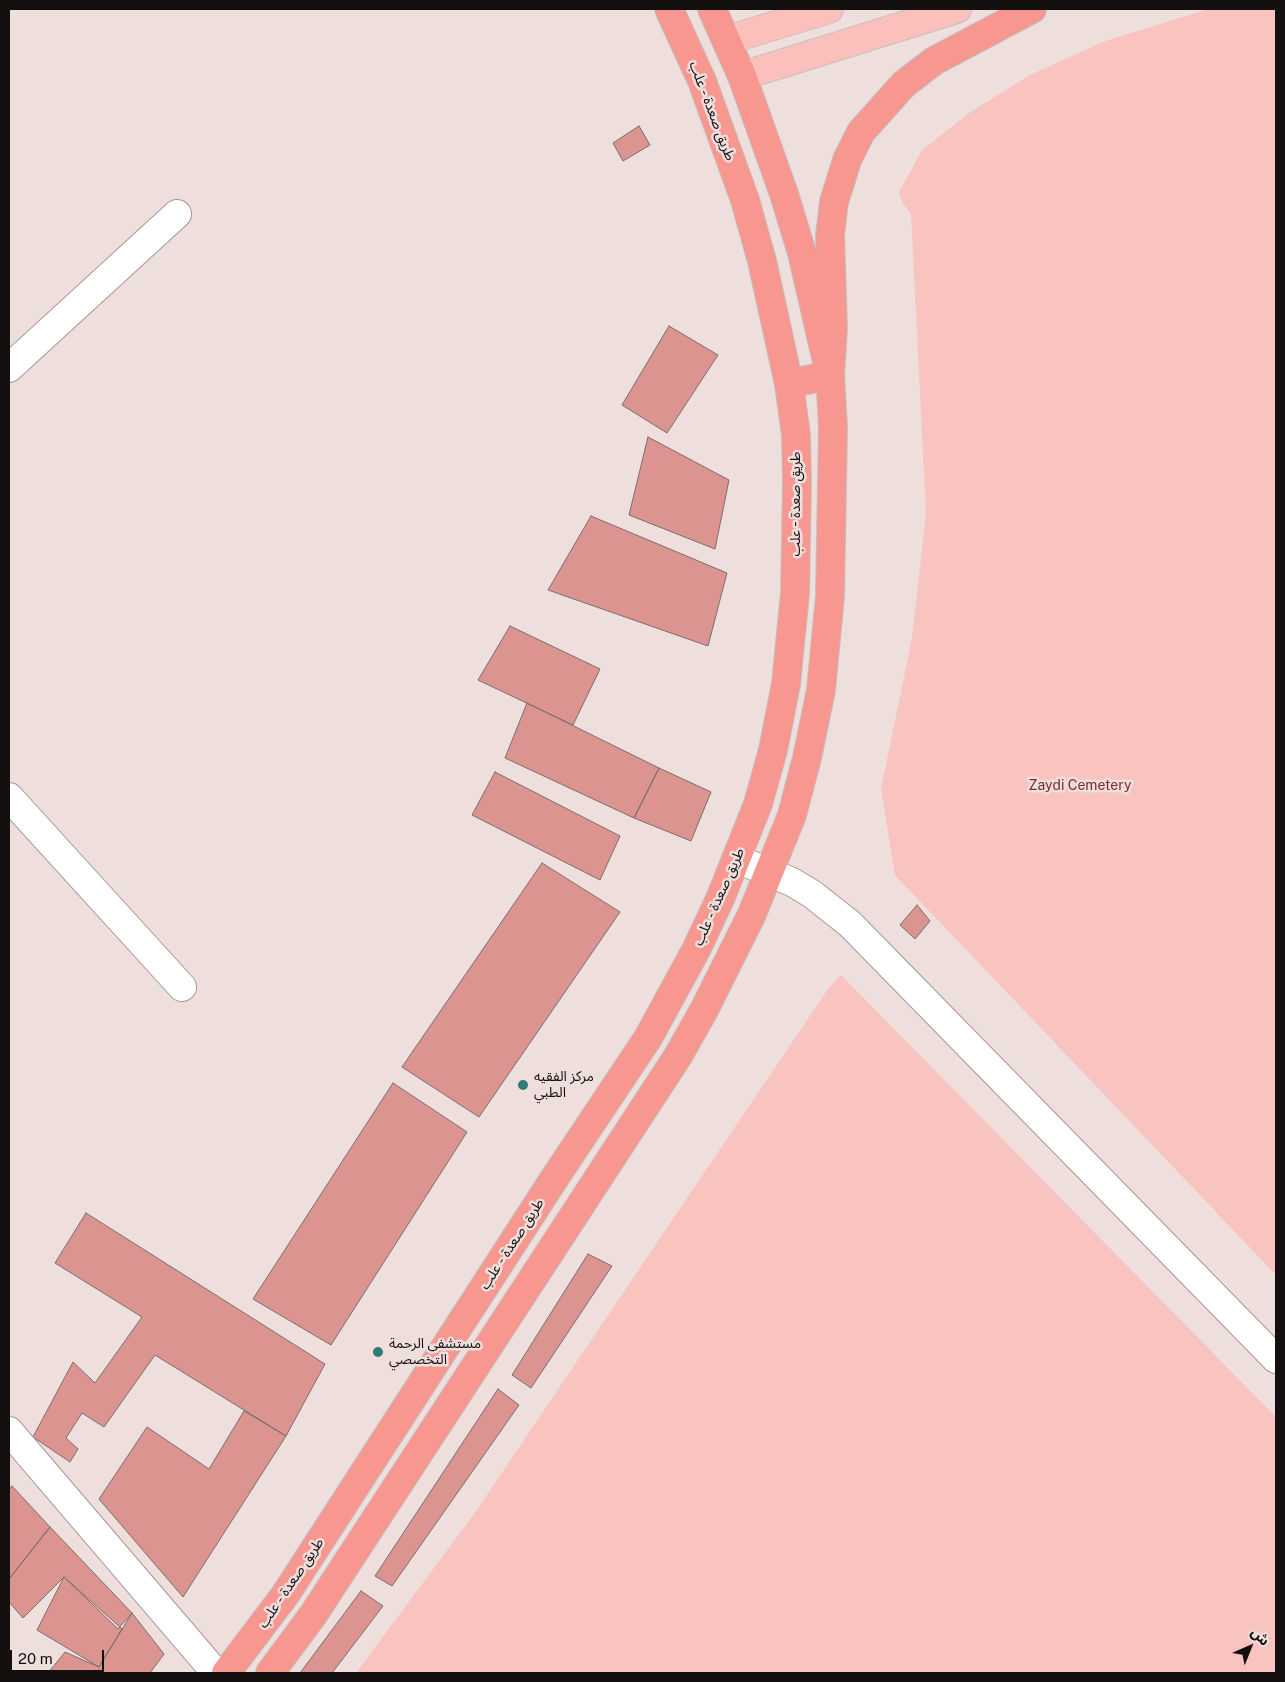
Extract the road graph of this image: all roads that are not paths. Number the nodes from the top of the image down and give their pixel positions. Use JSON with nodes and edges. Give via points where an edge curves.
{"nodes":[{"id":1,"x":670,"y":9,"type":"edge"},
{"id":2,"x":712,"y":9,"type":"edge"},
{"id":3,"x":828,"y":9,"type":"edge"},
{"id":4,"x":957,"y":9,"type":"edge"},
{"id":5,"x":1032,"y":9,"type":"edge"},
{"id":6,"x":727,"y":40,"type":"junction"},
{"id":7,"x":742,"y":76,"type":"junction"},
{"id":8,"x":177,"y":214,"type":"dead end"},
{"id":9,"x":9,"y":368,"type":"edge"},
{"id":10,"x":830,"y":375,"type":"junction"},
{"id":11,"x":790,"y":384,"type":"junction"},
{"id":12,"x":9,"y":797,"type":"edge"},
{"id":13,"x":737,"y":859,"type":"junction"},
{"id":14,"x":770,"y":872,"type":"junction"},
{"id":15,"x":182,"y":987,"type":"dead end"},
{"id":16,"x":1276,"y":1360,"type":"edge"},
{"id":17,"x":9,"y":1431,"type":"edge"},
{"id":18,"x":216,"y":1673,"type":"edge"},
{"id":19,"x":226,"y":1673,"type":"edge"},
{"id":20,"x":270,"y":1673,"type":"edge"}],
"edges":[{"from":1,"to":11,"type":"highway","name":"طريق صعدة - علب","via":[[702,81],[745,200]]},
{"from":2,"to":6,"type":"highway"},
{"from":3,"to":6,"type":"main road"},
{"from":4,"to":7,"type":"main road"},
{"from":5,"to":10,"type":"highway","via":[[934,61],[904,84],[861,132],[847,160],[834,202],[830,235],[833,329]]},
{"from":6,"to":7,"type":"highway"},
{"from":7,"to":10,"type":"highway","via":[[802,253]]},
{"from":8,"to":9,"type":"street"},
{"from":10,"to":11,"type":"highway"},
{"from":10,"to":14,"type":"highway","via":[[832,551],[821,690],[792,816]]},
{"from":11,"to":13,"type":"highway","name":"طريق صعدة - علب","via":[[796,435],[797,531],[786,684],[758,804]]},
{"from":12,"to":15,"type":"street"},
{"from":13,"to":14,"type":"street"},
{"from":13,"to":19,"type":"highway","name":"طريق صعدة - علب","via":[[696,950],[648,1038],[285,1596]]},
{"from":14,"to":16,"type":"street","via":[[812,894],[850,924]]},
{"from":14,"to":20,"type":"highway","via":[[731,957],[678,1056],[314,1615]]},
{"from":17,"to":18,"type":"street"}]}
